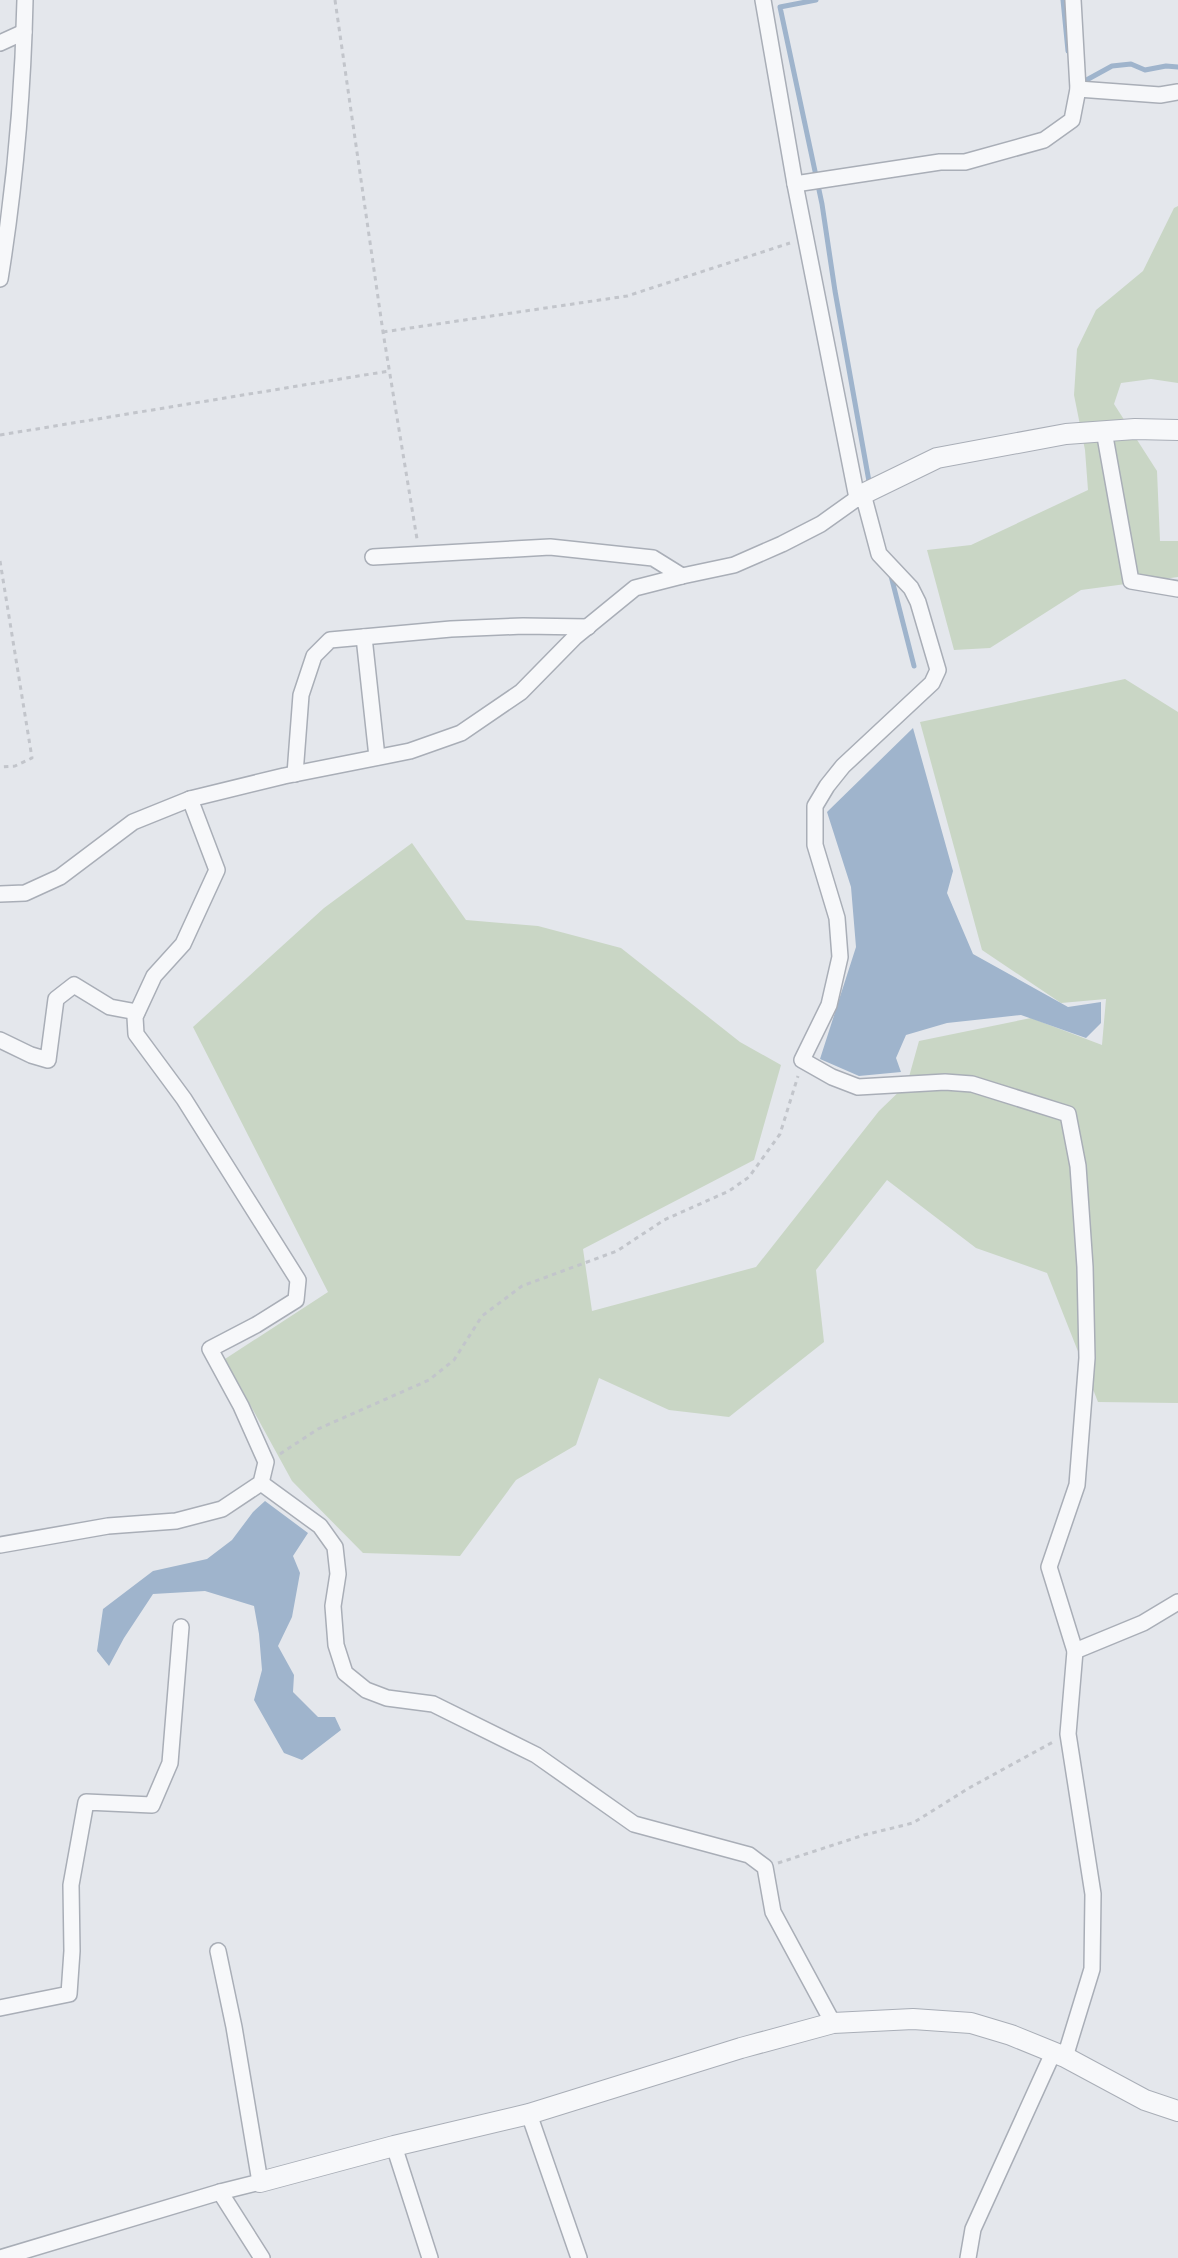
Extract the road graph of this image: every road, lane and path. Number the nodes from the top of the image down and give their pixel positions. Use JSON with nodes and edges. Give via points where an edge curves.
{"nodes":[{"id":1,"x":25,"y":0,"type":"edge"},
{"id":2,"x":335,"y":0,"type":"edge"},
{"id":3,"x":763,"y":0,"type":"edge"},
{"id":4,"x":1073,"y":0,"type":"edge"},
{"id":5,"x":24,"y":32,"type":"junction"},
{"id":6,"x":0,"y":43,"type":"edge"},
{"id":7,"x":1078,"y":89,"type":"junction"},
{"id":8,"x":1178,"y":92,"type":"edge"},
{"id":9,"x":795,"y":184,"type":"junction"},
{"id":10,"x":806,"y":237,"type":"junction"},
{"id":11,"x":0,"y":279,"type":"edge"},
{"id":12,"x":382,"y":332,"type":"junction"},
{"id":13,"x":389,"y":371,"type":"junction"},
{"id":14,"x":1178,"y":430,"type":"edge"},
{"id":15,"x":1104,"y":431,"type":"junction"},
{"id":16,"x":0,"y":435,"type":"edge"},
{"id":17,"x":860,"y":496,"type":"junction"},
{"id":18,"x":419,"y":553,"type":"junction"},
{"id":19,"x":373,"y":556,"type":"dead end"},
{"id":20,"x":0,"y":561,"type":"edge"},
{"id":21,"x":682,"y":576,"type":"junction"},
{"id":22,"x":1178,"y":589,"type":"edge"},
{"id":23,"x":588,"y":627,"type":"junction"},
{"id":24,"x":364,"y":637,"type":"junction"},
{"id":25,"x":377,"y":757,"type":"junction"},
{"id":26,"x":0,"y":767,"type":"edge"},
{"id":27,"x":295,"y":774,"type":"junction"},
{"id":28,"x":190,"y":799,"type":"junction"},
{"id":29,"x":0,"y":894,"type":"edge"},
{"id":30,"x":137,"y":1012,"type":"junction"},
{"id":31,"x":0,"y":1040,"type":"edge"},
{"id":32,"x":802,"y":1060,"type":"junction"},
{"id":33,"x":266,"y":1462,"type":"junction"},
{"id":34,"x":261,"y":1484,"type":"junction"},
{"id":35,"x":0,"y":1545,"type":"edge"},
{"id":36,"x":1178,"y":1602,"type":"edge"},
{"id":37,"x":181,"y":1627,"type":"dead end"},
{"id":38,"x":1075,"y":1651,"type":"junction"},
{"id":39,"x":1068,"y":1734,"type":"junction"},
{"id":40,"x":765,"y":1867,"type":"junction"},
{"id":41,"x":218,"y":1951,"type":"dead end"},
{"id":42,"x":0,"y":2008,"type":"edge"},
{"id":43,"x":833,"y":2023,"type":"junction"},
{"id":44,"x":1059,"y":2055,"type":"junction"},
{"id":45,"x":1178,"y":2111,"type":"edge"},
{"id":46,"x":529,"y":2114,"type":"junction"},
{"id":47,"x":394,"y":2146,"type":"junction"},
{"id":48,"x":260,"y":2182,"type":"junction"},
{"id":49,"x":220,"y":2192,"type":"junction"},
{"id":50,"x":0,"y":2258,"type":"edge"},
{"id":51,"x":262,"y":2258,"type":"edge"},
{"id":52,"x":430,"y":2258,"type":"edge"},
{"id":53,"x":579,"y":2258,"type":"edge"},
{"id":54,"x":968,"y":2258,"type":"edge"}],
"edges":[{"from":1,"to":5,"type":"street"},
{"from":2,"to":12,"type":"path"},
{"from":3,"to":9,"type":"street"},
{"from":4,"to":7,"type":"street"},
{"from":5,"to":6,"type":"street"},
{"from":5,"to":11,"type":"street","via":[[23,91]]},
{"from":7,"to":8,"type":"street","via":[[1160,95]]},
{"from":7,"to":9,"type":"street","via":[[1071,120],[1044,140],[965,162],[940,162]]},
{"from":9,"to":10,"type":"street"},
{"from":10,"to":12,"type":"path","via":[[627,296]]},
{"from":10,"to":17,"type":"street"},
{"from":12,"to":13,"type":"path"},
{"from":13,"to":16,"type":"path"},
{"from":13,"to":18,"type":"path"},
{"from":14,"to":15,"type":"street"},
{"from":15,"to":17,"type":"street","via":[[1066,434],[937,458]]},
{"from":15,"to":22,"type":"street","via":[[1131,581]]},
{"from":17,"to":21,"type":"street","via":[[782,544],[734,565]]},
{"from":17,"to":32,"type":"street","via":[[879,554],[911,588],[918,602],[938,670],[932,683],[843,766],[815,806],[815,845],[837,918],[840,957],[829,1005]]},
{"from":18,"to":19,"type":"street"},
{"from":18,"to":21,"type":"street","via":[[550,547],[653,558]]},
{"from":20,"to":26,"type":"path","via":[[32,758],[15,766]]},
{"from":21,"to":23,"type":"street","via":[[635,588]]},
{"from":23,"to":24,"type":"street","via":[[523,626]]},
{"from":23,"to":25,"type":"street","via":[[521,692],[460,734],[410,751]]},
{"from":24,"to":25,"type":"street"},
{"from":24,"to":27,"type":"street","via":[[330,640],[314,656],[301,695]]},
{"from":25,"to":27,"type":"street"},
{"from":27,"to":28,"type":"street"},
{"from":28,"to":29,"type":"street","via":[[134,822],[60,877],[25,892]]},
{"from":28,"to":30,"type":"street","via":[[217,870],[183,944],[154,976]]},
{"from":30,"to":31,"type":"street","via":[[110,1007],[74,986],[56,999],[48,1060]]},
{"from":30,"to":33,"type":"street","via":[[136,1034],[184,1099],[297,1280],[296,1300],[210,1349]]},
{"from":32,"to":33,"type":"path","via":[[780,1134],[749,1177],[729,1191],[664,1220],[617,1251],[522,1286],[482,1316],[454,1360],[429,1380],[318,1429]]},
{"from":32,"to":38,"type":"street","via":[[858,1087],[972,1084],[1068,1114],[1078,1166],[1087,1358],[1077,1485],[1049,1567]]},
{"from":33,"to":34,"type":"street"},
{"from":34,"to":35,"type":"street","via":[[222,1509],[176,1521],[108,1526]]},
{"from":34,"to":40,"type":"street","via":[[320,1526],[335,1547],[339,1574],[333,1606],[336,1645],[345,1672],[366,1690],[387,1698],[433,1704],[536,1755],[634,1824],[749,1855]]},
{"from":36,"to":38,"type":"street","via":[[1143,1623]]},
{"from":37,"to":42,"type":"street","via":[[170,1763],[152,1805],[86,1802],[71,1885],[69,1994]]},
{"from":38,"to":39,"type":"street"},
{"from":39,"to":40,"type":"path","via":[[913,1823]]},
{"from":39,"to":44,"type":"street","via":[[1093,1894],[1092,1969]]},
{"from":40,"to":43,"type":"street","via":[[773,1912]]},
{"from":41,"to":48,"type":"street"},
{"from":43,"to":44,"type":"street","via":[[913,2019],[971,2023]]},
{"from":43,"to":46,"type":"street"},
{"from":44,"to":45,"type":"street","via":[[1145,2100]]},
{"from":44,"to":54,"type":"street","via":[[973,2229]]},
{"from":46,"to":47,"type":"street"},
{"from":46,"to":53,"type":"street"},
{"from":47,"to":48,"type":"street"},
{"from":47,"to":52,"type":"street"},
{"from":48,"to":49,"type":"street"},
{"from":49,"to":50,"type":"street"},
{"from":49,"to":51,"type":"street"}]}
